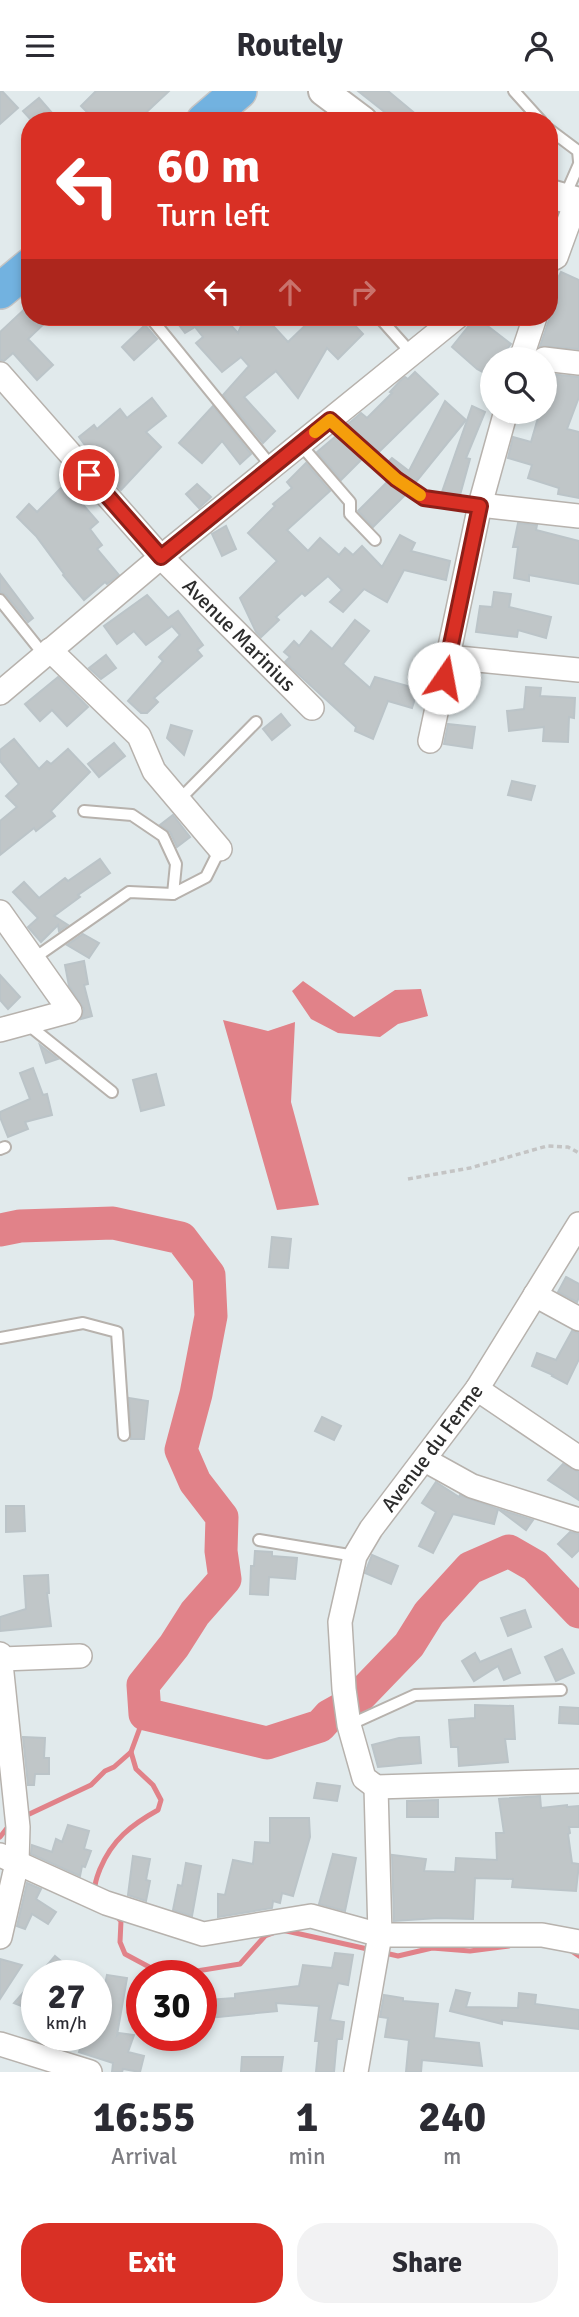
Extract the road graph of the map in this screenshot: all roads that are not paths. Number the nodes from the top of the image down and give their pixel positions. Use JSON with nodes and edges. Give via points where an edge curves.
{"nodes":[{"id":1,"x":239,"y":91,"type":"edge"},
{"id":2,"x":323,"y":91,"type":"edge"},
{"id":3,"x":514,"y":91,"type":"edge"},
{"id":4,"x":214,"y":112,"type":"edge"},
{"id":5,"x":351,"y":112,"type":"edge"},
{"id":6,"x":533,"y":112,"type":"edge"},
{"id":7,"x":558,"y":138,"type":"edge"},
{"id":8,"x":579,"y":156,"type":"edge"},
{"id":9,"x":567,"y":199,"type":"edge"},
{"id":10,"x":558,"y":238,"type":"edge"},
{"id":11,"x":21,"y":274,"type":"edge"},
{"id":12,"x":0,"y":291,"type":"edge"},
{"id":13,"x":157,"y":326,"type":"edge"},
{"id":14,"x":387,"y":326,"type":"edge"},
{"id":15,"x":446,"y":326,"type":"edge"},
{"id":16,"x":534,"y":326,"type":"edge"},
{"id":17,"x":533,"y":347,"type":"edge"},
{"id":18,"x":412,"y":354,"type":"junction"},
{"id":19,"x":557,"y":361,"type":"edge"},
{"id":20,"x":579,"y":363,"type":"edge"},
{"id":21,"x":0,"y":374,"type":"edge"},
{"id":22,"x":330,"y":420,"type":"junction"},
{"id":23,"x":502,"y":424,"type":"edge"},
{"id":24,"x":300,"y":444,"type":"junction"},
{"id":25,"x":272,"y":467,"type":"junction"},
{"id":26,"x":480,"y":506,"type":"junction"},
{"id":27,"x":579,"y":516,"type":"edge"},
{"id":28,"x":375,"y":540,"type":"dead end"},
{"id":29,"x":161,"y":557,"type":"junction"},
{"id":30,"x":0,"y":600,"type":"edge"},
{"id":31,"x":47,"y":652,"type":"junction"},
{"id":32,"x":448,"y":657,"type":"junction"},
{"id":33,"x":579,"y":670,"type":"edge"},
{"id":34,"x":0,"y":693,"type":"edge"},
{"id":35,"x":312,"y":708,"type":"dead end"},
{"id":36,"x":256,"y":722,"type":"dead end"},
{"id":37,"x":430,"y":741,"type":"dead end"},
{"id":38,"x":178,"y":801,"type":"junction"},
{"id":39,"x":85,"y":811,"type":"dead end"},
{"id":40,"x":220,"y":849,"type":"joint"},
{"id":41,"x":173,"y":894,"type":"junction"},
{"id":42,"x":0,"y":912,"type":"edge"},
{"id":43,"x":33,"y":959,"type":"junction"},
{"id":44,"x":26,"y":1023,"type":"junction"},
{"id":45,"x":0,"y":1030,"type":"edge"},
{"id":46,"x":112,"y":1092,"type":"dead end"},
{"id":47,"x":579,"y":1224,"type":"edge"},
{"id":48,"x":534,"y":1295,"type":"junction"},
{"id":49,"x":579,"y":1319,"type":"edge"},
{"id":50,"x":0,"y":1338,"type":"edge"},
{"id":51,"x":478,"y":1389,"type":"junction"},
{"id":52,"x":124,"y":1435,"type":"dead end"},
{"id":53,"x":579,"y":1458,"type":"edge"},
{"id":54,"x":425,"y":1460,"type":"junction"},
{"id":55,"x":579,"y":1520,"type":"edge"},
{"id":56,"x":259,"y":1540,"type":"dead end"},
{"id":57,"x":355,"y":1556,"type":"junction"},
{"id":58,"x":80,"y":1656,"type":"dead end"},
{"id":59,"x":1,"y":1657,"type":"edge"},
{"id":60,"x":561,"y":1690,"type":"dead end"},
{"id":61,"x":348,"y":1723,"type":"junction"},
{"id":62,"x":579,"y":1781,"type":"edge"},
{"id":63,"x":376,"y":1787,"type":"junction"},
{"id":64,"x":8,"y":1859,"type":"edge"},
{"id":65,"x":0,"y":1937,"type":"edge"},
{"id":66,"x":579,"y":1942,"type":"edge"},
{"id":67,"x":379,"y":1946,"type":"junction"},
{"id":68,"x":0,"y":2043,"type":"edge"},
{"id":69,"x":90,"y":2072,"type":"edge"},
{"id":70,"x":356,"y":2072,"type":"edge"}],
"edges":[{"from":1,"to":4,"type":"main road"},
{"from":2,"to":5,"type":"street"},
{"from":3,"to":6,"type":"lane"},
{"from":7,"to":8,"type":"lane"},
{"from":8,"to":9,"type":"lane"},
{"from":9,"to":10,"type":"street"},
{"from":11,"to":12,"type":"main road"},
{"from":13,"to":25,"type":"lane"},
{"from":14,"to":18,"type":"lane"},
{"from":15,"to":18,"type":"street"},
{"from":16,"to":17,"type":"street"},
{"from":18,"to":22,"type":"street"},
{"from":19,"to":20,"type":"street"},
{"from":21,"to":29,"type":"street","name":"Avenue Marinius"},
{"from":22,"to":24,"type":"street"},
{"from":22,"to":26,"type":"lane","via":[[424,498]]},
{"from":23,"to":26,"type":"street"},
{"from":24,"to":25,"type":"street"},
{"from":24,"to":28,"type":"lane","via":[[351,502],[350,514]]},
{"from":25,"to":29,"type":"street"},
{"from":26,"to":27,"type":"street"},
{"from":26,"to":32,"type":"street"},
{"from":29,"to":31,"type":"street"},
{"from":29,"to":35,"type":"street","name":"Avenue Marinius"},
{"from":30,"to":31,"type":"lane"},
{"from":31,"to":34,"type":"street"},
{"from":31,"to":38,"type":"street","via":[[139,736],[154,771]]},
{"from":32,"to":33,"type":"street"},
{"from":32,"to":37,"type":"street"},
{"from":36,"to":38,"type":"lane"},
{"from":38,"to":40,"type":"street"},
{"from":39,"to":41,"type":"lane","via":[[132,815],[163,836],[176,864]]},
{"from":40,"to":41,"type":"lane","via":[[206,877]]},
{"from":41,"to":43,"type":"lane","via":[[128,892]]},
{"from":42,"to":43,"type":"street"},
{"from":43,"to":44,"type":"street","via":[[70,1011]]},
{"from":44,"to":45,"type":"street"},
{"from":44,"to":46,"type":"lane"},
{"from":47,"to":48,"type":"street","name":"Avenue du Ferme"},
{"from":48,"to":49,"type":"street"},
{"from":48,"to":51,"type":"street","name":"Avenue du Ferme"},
{"from":50,"to":52,"type":"lane","via":[[83,1323],[117,1332]]},
{"from":51,"to":53,"type":"street"},
{"from":51,"to":54,"type":"street","name":"Avenue du Ferme"},
{"from":54,"to":55,"type":"street","via":[[472,1486]]},
{"from":54,"to":57,"type":"street","name":"Avenue du Ferme"},
{"from":56,"to":57,"type":"lane"},
{"from":57,"to":61,"type":"street","name":"Avenue du Ferme","via":[[340,1622]]},
{"from":58,"to":59,"type":"street"},
{"from":59,"to":64,"type":"street","via":[[17,1820]]},
{"from":60,"to":61,"type":"lane","via":[[415,1695]]},
{"from":61,"to":63,"type":"street","name":"Avenue du Ferme","via":[[364,1778]]},
{"from":62,"to":63,"type":"street"},
{"from":63,"to":67,"type":"street"},
{"from":64,"to":65,"type":"street"},
{"from":64,"to":67,"type":"street","via":[[98,1900],[203,1934],[311,1916]]},
{"from":66,"to":67,"type":"street","via":[[542,1935]]},
{"from":67,"to":70,"type":"street"},
{"from":68,"to":69,"type":"street"}]}
